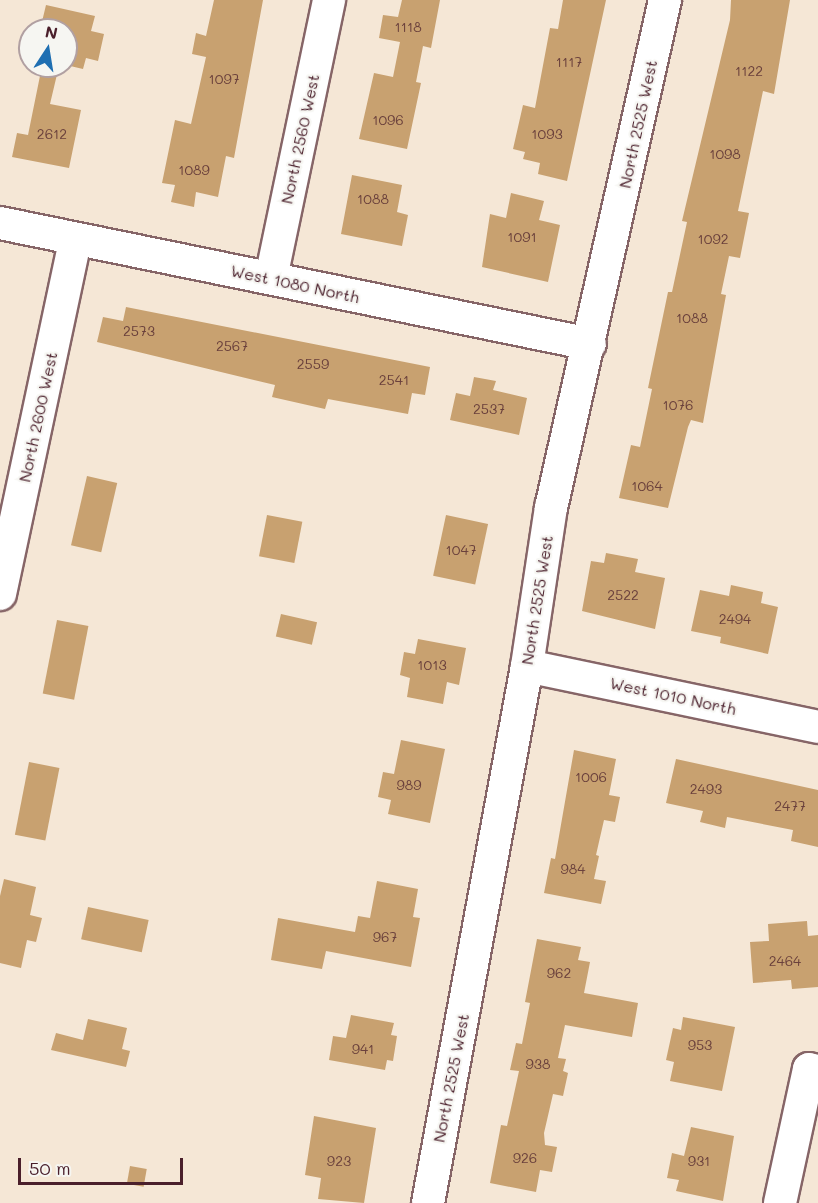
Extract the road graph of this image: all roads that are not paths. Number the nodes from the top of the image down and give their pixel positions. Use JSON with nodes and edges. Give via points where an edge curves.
{"nodes":[{"id":1,"x":329,"y":0,"type":"edge"},
{"id":2,"x":664,"y":0,"type":"edge"},
{"id":3,"x":0,"y":223,"type":"edge"},
{"id":4,"x":75,"y":240,"type":"junction"},
{"id":5,"x":271,"y":278,"type":"junction"},
{"id":6,"x":590,"y":344,"type":"junction"},
{"id":7,"x":0,"y":594,"type":"edge"},
{"id":8,"x":527,"y":666,"type":"junction"},
{"id":9,"x":818,"y":727,"type":"edge"},
{"id":10,"x":818,"y":1071,"type":"edge"},
{"id":11,"x":428,"y":1203,"type":"edge"},
{"id":12,"x":780,"y":1203,"type":"edge"}],
"edges":[{"from":1,"to":5,"type":"street","name":"North 2560 West"},
{"from":2,"to":6,"type":"street","name":"North 2525 West"},
{"from":3,"to":4,"type":"street","name":"West 1080 North"},
{"from":4,"to":5,"type":"street","name":"West 1080 North"},
{"from":4,"to":7,"type":"street","name":"North 2600 West"},
{"from":5,"to":6,"type":"street","name":"West 1080 North"},
{"from":6,"to":8,"type":"street","name":"North 2525 West","via":[[551,508]]},
{"from":8,"to":9,"type":"street","name":"West 1010 North"},
{"from":8,"to":11,"type":"street","name":"North 2525 West"},
{"from":10,"to":12,"type":"street","via":[[809,1069]]}]}
